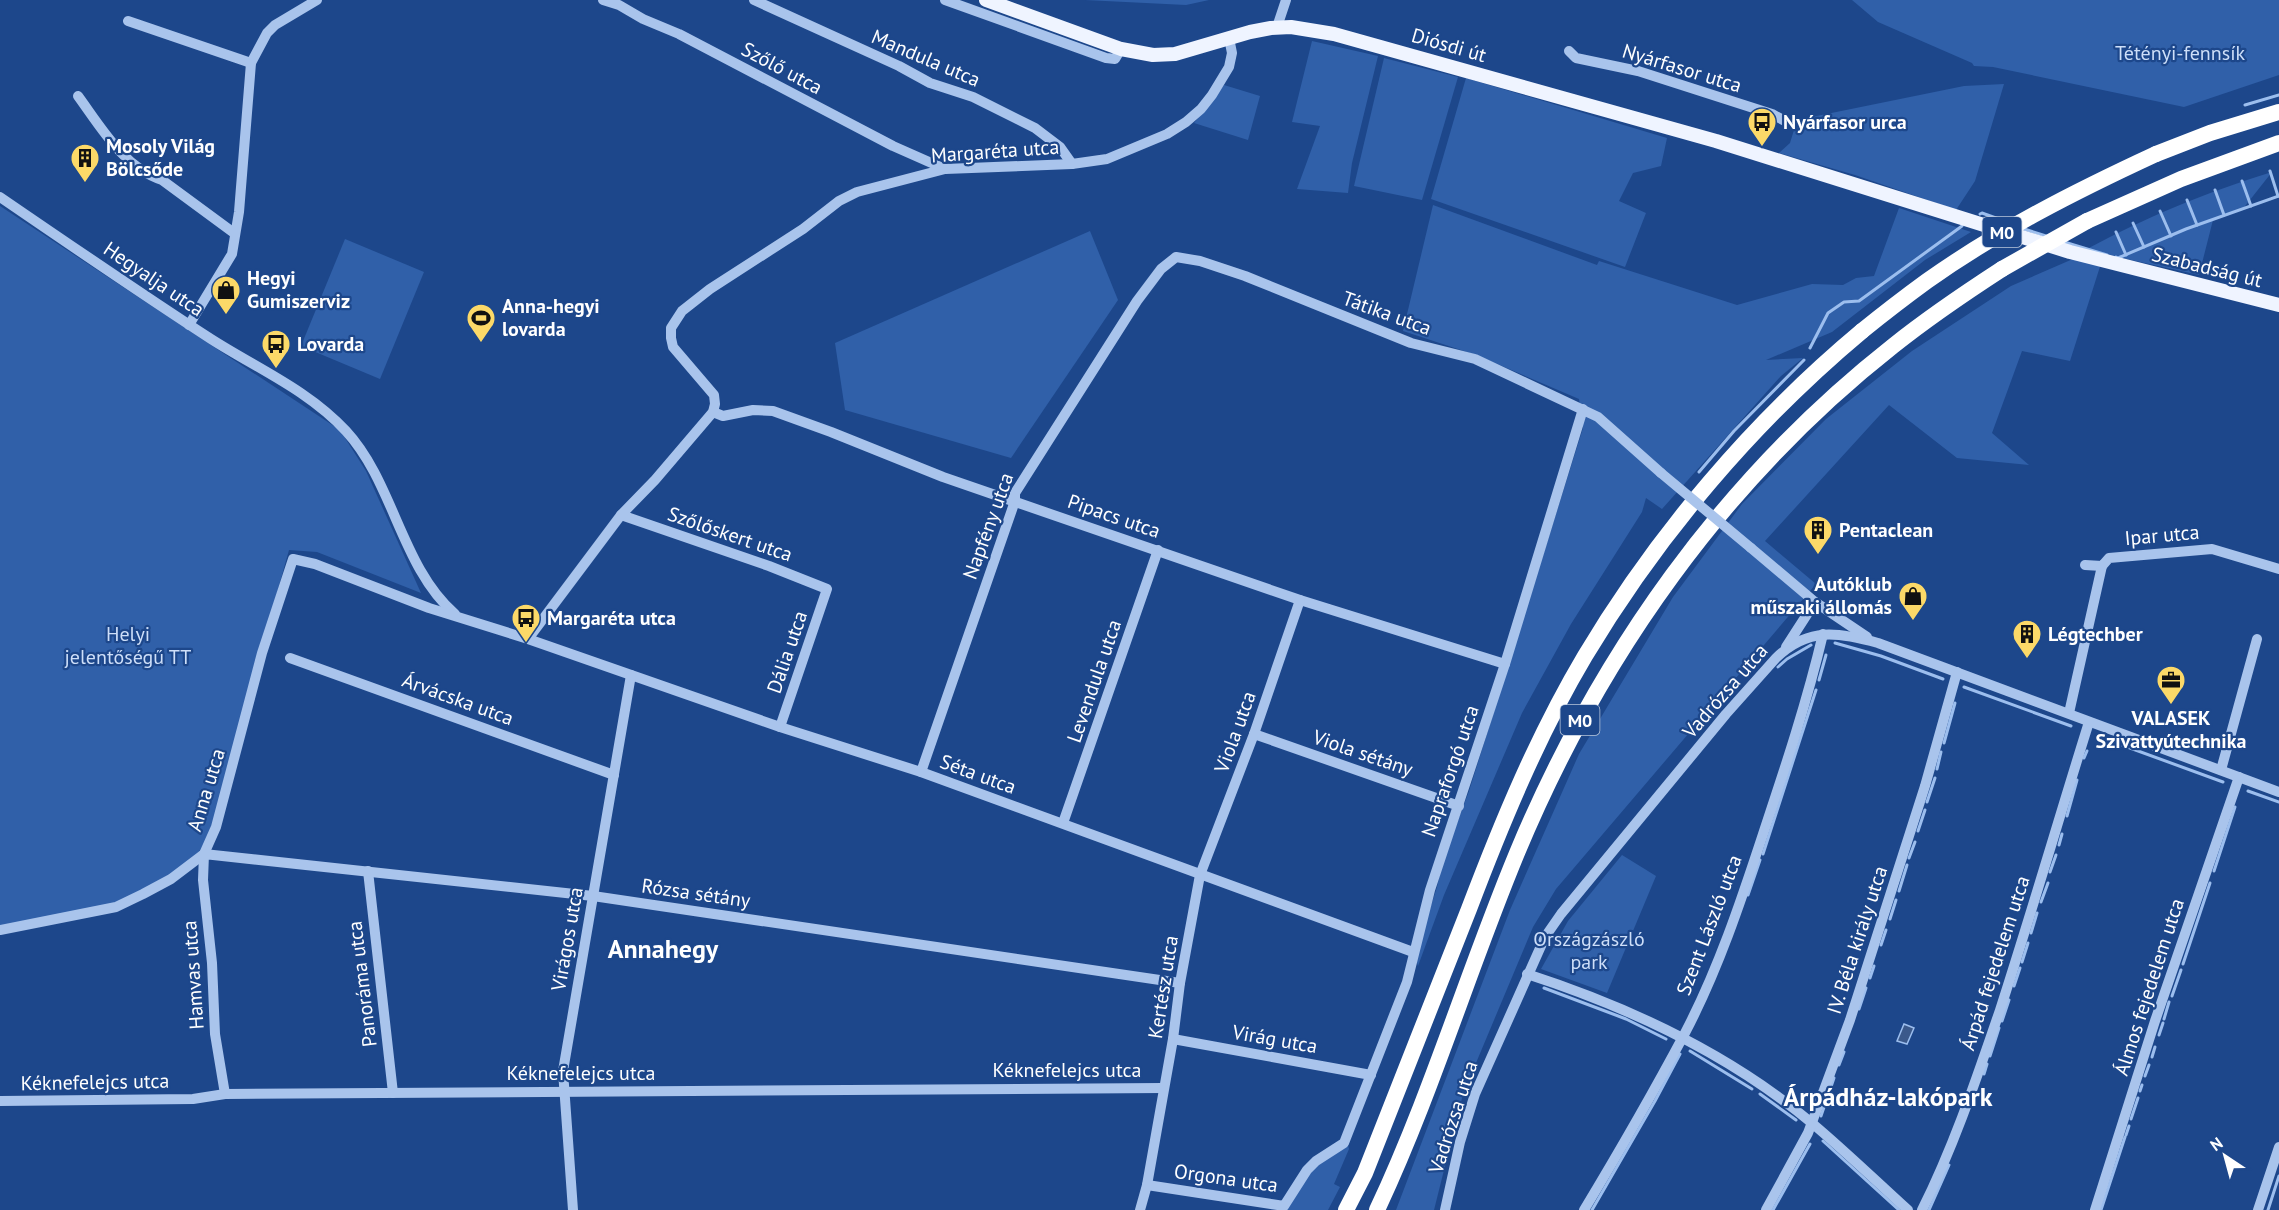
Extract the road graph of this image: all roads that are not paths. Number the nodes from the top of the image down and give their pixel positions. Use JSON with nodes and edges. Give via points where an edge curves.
{"nodes":[{"id":1,"x":317,"y":0,"type":"edge"},
{"id":2,"x":603,"y":0,"type":"edge"},
{"id":3,"x":754,"y":0,"type":"edge"},
{"id":4,"x":945,"y":0,"type":"edge"},
{"id":5,"x":986,"y":0,"type":"edge"},
{"id":6,"x":1286,"y":0,"type":"edge"},
{"id":7,"x":299,"y":4,"type":"edge"},
{"id":8,"x":128,"y":21,"type":"dead end"},
{"id":9,"x":1277,"y":27,"type":"junction"},
{"id":10,"x":1229,"y":38,"type":"junction"},
{"id":11,"x":1121,"y":49,"type":"junction"},
{"id":12,"x":1569,"y":51,"type":"dead end"},
{"id":13,"x":251,"y":63,"type":"junction"},
{"id":14,"x":78,"y":96,"type":"dead end"},
{"id":15,"x":2279,"y":111,"type":"edge"},
{"id":16,"x":1785,"y":121,"type":"dead end"},
{"id":17,"x":2279,"y":143,"type":"edge"},
{"id":18,"x":1072,"y":164,"type":"junction"},
{"id":19,"x":945,"y":169,"type":"junction"},
{"id":20,"x":0,"y":197,"type":"edge"},
{"id":21,"x":234,"y":233,"type":"junction"},
{"id":22,"x":1176,"y":256,"type":"joint"},
{"id":23,"x":2125,"y":267,"type":"joint"},
{"id":24,"x":2279,"y":305,"type":"edge"},
{"id":25,"x":189,"y":325,"type":"junction"},
{"id":26,"x":1583,"y":409,"type":"junction"},
{"id":27,"x":713,"y":412,"type":"junction"},
{"id":28,"x":1015,"y":501,"type":"junction"},
{"id":29,"x":621,"y":515,"type":"junction"},
{"id":30,"x":1158,"y":550,"type":"junction"},
{"id":31,"x":294,"y":559,"type":"joint"},
{"id":32,"x":2085,"y":565,"type":"dead end"},
{"id":33,"x":2102,"y":566,"type":"junction"},
{"id":34,"x":2279,"y":569,"type":"edge"},
{"id":35,"x":826,"y":590,"type":"joint"},
{"id":36,"x":1801,"y":590,"type":"junction"},
{"id":37,"x":1300,"y":600,"type":"junction"},
{"id":38,"x":1815,"y":602,"type":"junction"},
{"id":39,"x":457,"y":616,"type":"junction"},
{"id":40,"x":1806,"y":616,"type":"junction"},
{"id":41,"x":1823,"y":634,"type":"junction"},
{"id":42,"x":528,"y":639,"type":"junction"},
{"id":43,"x":2257,"y":639,"type":"dead end"},
{"id":44,"x":1878,"y":643,"type":"junction"},
{"id":45,"x":1784,"y":650,"type":"junction"},
{"id":46,"x":290,"y":658,"type":"dead end"},
{"id":47,"x":1505,"y":664,"type":"junction"},
{"id":48,"x":1957,"y":672,"type":"junction"},
{"id":49,"x":631,"y":675,"type":"junction"},
{"id":50,"x":2069,"y":713,"type":"junction"},
{"id":51,"x":2089,"y":722,"type":"junction"},
{"id":52,"x":780,"y":727,"type":"junction"},
{"id":53,"x":1254,"y":734,"type":"junction"},
{"id":54,"x":2221,"y":770,"type":"junction"},
{"id":55,"x":921,"y":772,"type":"junction"},
{"id":56,"x":614,"y":775,"type":"junction"},
{"id":57,"x":2239,"y":777,"type":"junction"},
{"id":58,"x":2279,"y":792,"type":"edge"},
{"id":59,"x":1459,"y":806,"type":"junction"},
{"id":60,"x":1063,"y":823,"type":"junction"},
{"id":61,"x":204,"y":854,"type":"junction"},
{"id":62,"x":368,"y":871,"type":"junction"},
{"id":63,"x":1200,"y":875,"type":"junction"},
{"id":64,"x":592,"y":896,"type":"junction"},
{"id":65,"x":0,"y":930,"type":"edge"},
{"id":66,"x":1413,"y":952,"type":"junction"},
{"id":67,"x":1527,"y":974,"type":"junction"},
{"id":68,"x":1180,"y":983,"type":"junction"},
{"id":69,"x":1682,"y":1038,"type":"junction"},
{"id":70,"x":1173,"y":1039,"type":"junction"},
{"id":71,"x":1371,"y":1075,"type":"junction"},
{"id":72,"x":1163,"y":1088,"type":"junction"},
{"id":73,"x":563,"y":1091,"type":"junction"},
{"id":74,"x":393,"y":1093,"type":"junction"},
{"id":75,"x":225,"y":1094,"type":"junction"},
{"id":76,"x":0,"y":1101,"type":"edge"},
{"id":77,"x":1811,"y":1123,"type":"junction"},
{"id":78,"x":1344,"y":1143,"type":"joint"},
{"id":79,"x":2279,"y":1147,"type":"edge"},
{"id":80,"x":1147,"y":1185,"type":"junction"},
{"id":81,"x":573,"y":1210,"type":"edge"},
{"id":82,"x":1140,"y":1210,"type":"edge"},
{"id":83,"x":1346,"y":1210,"type":"edge"},
{"id":84,"x":1377,"y":1210,"type":"edge"},
{"id":85,"x":1445,"y":1210,"type":"edge"},
{"id":86,"x":1584,"y":1210,"type":"edge"},
{"id":87,"x":1766,"y":1210,"type":"edge"},
{"id":88,"x":1908,"y":1210,"type":"edge"},
{"id":89,"x":1922,"y":1210,"type":"edge"},
{"id":90,"x":2095,"y":1210,"type":"edge"},
{"id":91,"x":2258,"y":1210,"type":"edge"}],
"edges":[{"from":1,"to":7,"type":"street"},
{"from":2,"to":19,"type":"street","name":"Szőlő utca","via":[[679,34],[893,146]]},
{"from":3,"to":18,"type":"street","name":"Mandula utca","via":[[1035,128],[1060,147]]},
{"from":4,"to":11,"type":"street","via":[[1106,58],[1115,59]]},
{"from":5,"to":11,"type":"main road","name":"Diósdi út"},
{"from":6,"to":9,"type":"street"},
{"from":7,"to":13,"type":"street","via":[[267,33]]},
{"from":8,"to":13,"type":"street"},
{"from":9,"to":10,"type":"main road","name":"Diósdi út"},
{"from":9,"to":23,"type":"main road","name":"Diósdi út","via":[[1334,34],[1474,72],[1716,141]]},
{"from":10,"to":11,"type":"main road","name":"Diósdi út","via":[[1164,55]]},
{"from":10,"to":18,"type":"street","name":"Margaréta utca","via":[[1232,52],[1228,67],[1212,95],[1186,122],[1107,159]]},
{"from":12,"to":16,"type":"street","name":"Nyárfasor utca","via":[[1576,58],[1638,71]]},
{"from":13,"to":21,"type":"street"},
{"from":14,"to":21,"type":"street","via":[[122,154]]},
{"from":15,"to":83,"type":"highway","number":"M0","bridge":true,"via":[[2156,154],[2001,233],[1927,281],[1862,331],[1786,400],[1724,466],[1662,544],[1585,657],[1549,723],[1512,800],[1369,1162]]},
{"from":17,"to":84,"type":"highway","number":"M0","bridge":true,"via":[[2150,191],[2087,221],[2002,269],[1936,313],[1892,346],[1791,437],[1705,531],[1629,636],[1589,702],[1536,809]]},
{"from":18,"to":19,"type":"street","name":"Margaréta utca"},
{"from":19,"to":27,"type":"street","name":"Margaréta utca","via":[[857,192],[839,201],[682,311],[671,328],[673,347],[714,395]]},
{"from":20,"to":25,"type":"street","name":"Hegyalja utca"},
{"from":21,"to":25,"type":"street","via":[[232,254]]},
{"from":22,"to":26,"type":"street","name":"Tátika utca","via":[[1245,276],[1411,344],[1474,359]]},
{"from":22,"to":28,"type":"street","name":"Napfény utca","via":[[1137,301],[1028,470],[1015,493]]},
{"from":23,"to":24,"type":"main road","name":"Szabadság út"},
{"from":25,"to":39,"type":"street","name":"Hegyalja utca","via":[[295,388],[347,432],[374,471],[424,576]]},
{"from":26,"to":36,"type":"street","name":"Tátika utca","bridge":true,"via":[[1598,417]]},
{"from":26,"to":47,"type":"street","name":"Napraforgó utca"},
{"from":27,"to":28,"type":"street","name":"Pipacs utca","via":[[723,416],[773,411]]},
{"from":27,"to":29,"type":"street"},
{"from":28,"to":30,"type":"street","name":"Pipacs utca"},
{"from":28,"to":55,"type":"street","name":"Napfény utca"},
{"from":29,"to":35,"type":"street","name":"Szőlőskert utca"},
{"from":29,"to":42,"type":"street"},
{"from":30,"to":37,"type":"street","name":"Pipacs utca"},
{"from":30,"to":60,"type":"street","name":"Levendula utca"},
{"from":31,"to":39,"type":"street","name":"Séta utca"},
{"from":31,"to":61,"type":"street","name":"Anna utca","via":[[262,653],[216,827]]},
{"from":32,"to":33,"type":"street","name":"Ipar utca"},
{"from":33,"to":34,"type":"street","name":"Ipar utca","via":[[2109,558],[2212,549]]},
{"from":33,"to":50,"type":"street"},
{"from":35,"to":52,"type":"street","name":"Dália utca"},
{"from":36,"to":38,"type":"street","name":"Tátika utca"},
{"from":36,"to":40,"type":"street"},
{"from":37,"to":47,"type":"street","name":"Pipacs utca"},
{"from":37,"to":53,"type":"street","name":"Viola utca"},
{"from":38,"to":40,"type":"street"},
{"from":38,"to":44,"type":"street","name":"Tátika utca"},
{"from":39,"to":42,"type":"street","name":"Séta utca"},
{"from":40,"to":45,"type":"street"},
{"from":41,"to":44,"type":"street","name":"Vadrózsa utca"},
{"from":41,"to":45,"type":"street","name":"Vadrózsa utca"},
{"from":41,"to":69,"type":"street","name":"Szent László utca","via":[[1811,685],[1749,876],[1718,959]]},
{"from":42,"to":49,"type":"street","name":"Séta utca"},
{"from":43,"to":54,"type":"street"},
{"from":44,"to":48,"type":"street","name":"Vadrózsa utca"},
{"from":45,"to":67,"type":"street","name":"Vadrózsa utca","via":[[1726,714],[1561,914]]},
{"from":46,"to":56,"type":"street","name":"Árvácska utca"},
{"from":47,"to":59,"type":"street","name":"Napraforgó utca"},
{"from":48,"to":50,"type":"street","name":"Vadrózsa utca"},
{"from":48,"to":77,"type":"street","name":"IV. Béla király utca","via":[[1887,908]]},
{"from":49,"to":52,"type":"street","name":"Séta utca"},
{"from":49,"to":56,"type":"street","name":"Virágos utca"},
{"from":50,"to":51,"type":"street","name":"Vadrózsa utca"},
{"from":51,"to":54,"type":"street","name":"Vadrózsa utca"},
{"from":51,"to":89,"type":"street","name":"Árpád fejedelem utca","via":[[1991,1035],[1949,1152]]},
{"from":52,"to":55,"type":"street","name":"Séta utca"},
{"from":53,"to":59,"type":"street","name":"Viola sétány"},
{"from":53,"to":63,"type":"street","name":"Viola utca"},
{"from":54,"to":57,"type":"street","name":"Vadrózsa utca"},
{"from":55,"to":60,"type":"street","name":"Séta utca"},
{"from":56,"to":64,"type":"street","name":"Virágos utca"},
{"from":57,"to":58,"type":"street","name":"Vadrózsa utca"},
{"from":57,"to":90,"type":"street","name":"Álmos fejedelem utca"},
{"from":59,"to":66,"type":"street","name":"Napraforgó utca"},
{"from":60,"to":63,"type":"street","name":"Séta utca"},
{"from":61,"to":62,"type":"street","name":"Rózsa sétány"},
{"from":61,"to":65,"type":"street","name":"Anna utca","via":[[171,879],[116,907]]},
{"from":61,"to":75,"type":"street","name":"Hamvas utca","via":[[215,1034]]},
{"from":62,"to":64,"type":"street","name":"Rózsa sétány"},
{"from":62,"to":74,"type":"street","name":"Panoráma utca"},
{"from":63,"to":66,"type":"street","name":"Séta utca"},
{"from":63,"to":68,"type":"street","name":"Kertész utca"},
{"from":64,"to":68,"type":"street","name":"Rózsa sétány"},
{"from":64,"to":73,"type":"street","name":"Virágos utca","via":[[562,1071]]},
{"from":66,"to":71,"type":"street","name":"Napraforgó utca","via":[[1407,982]]},
{"from":67,"to":69,"type":"street","via":[[1627,1010]]},
{"from":67,"to":85,"type":"street","name":"Vadrózsa utca","via":[[1475,1094]]},
{"from":68,"to":70,"type":"street","name":"Kertész utca"},
{"from":69,"to":77,"type":"street","via":[[1739,1071]]},
{"from":69,"to":86,"type":"street","name":"Szent László utca"},
{"from":70,"to":71,"type":"street","name":"Virág utca"},
{"from":70,"to":72,"type":"street","name":"Kertész utca"},
{"from":71,"to":78,"type":"street","name":"Napraforgó utca"},
{"from":72,"to":73,"type":"street","name":"Kéknefelejcs utca"},
{"from":72,"to":80,"type":"street","name":"Kertész utca"},
{"from":73,"to":74,"type":"street","name":"Kéknefelejcs utca"},
{"from":73,"to":81,"type":"street","name":"Virágos utca"},
{"from":74,"to":75,"type":"street","name":"Kéknefelejcs utca"},
{"from":75,"to":76,"type":"street","name":"Kéknefelejcs utca","via":[[194,1099]]},
{"from":77,"to":87,"type":"street","name":"IV. Béla király utca"},
{"from":77,"to":88,"type":"street"},
{"from":78,"to":80,"type":"street","name":"Orgona utca","via":[[1307,1170],[1284,1206]]},
{"from":79,"to":91,"type":"street"},
{"from":80,"to":82,"type":"street","name":"Kertész utca"}]}
